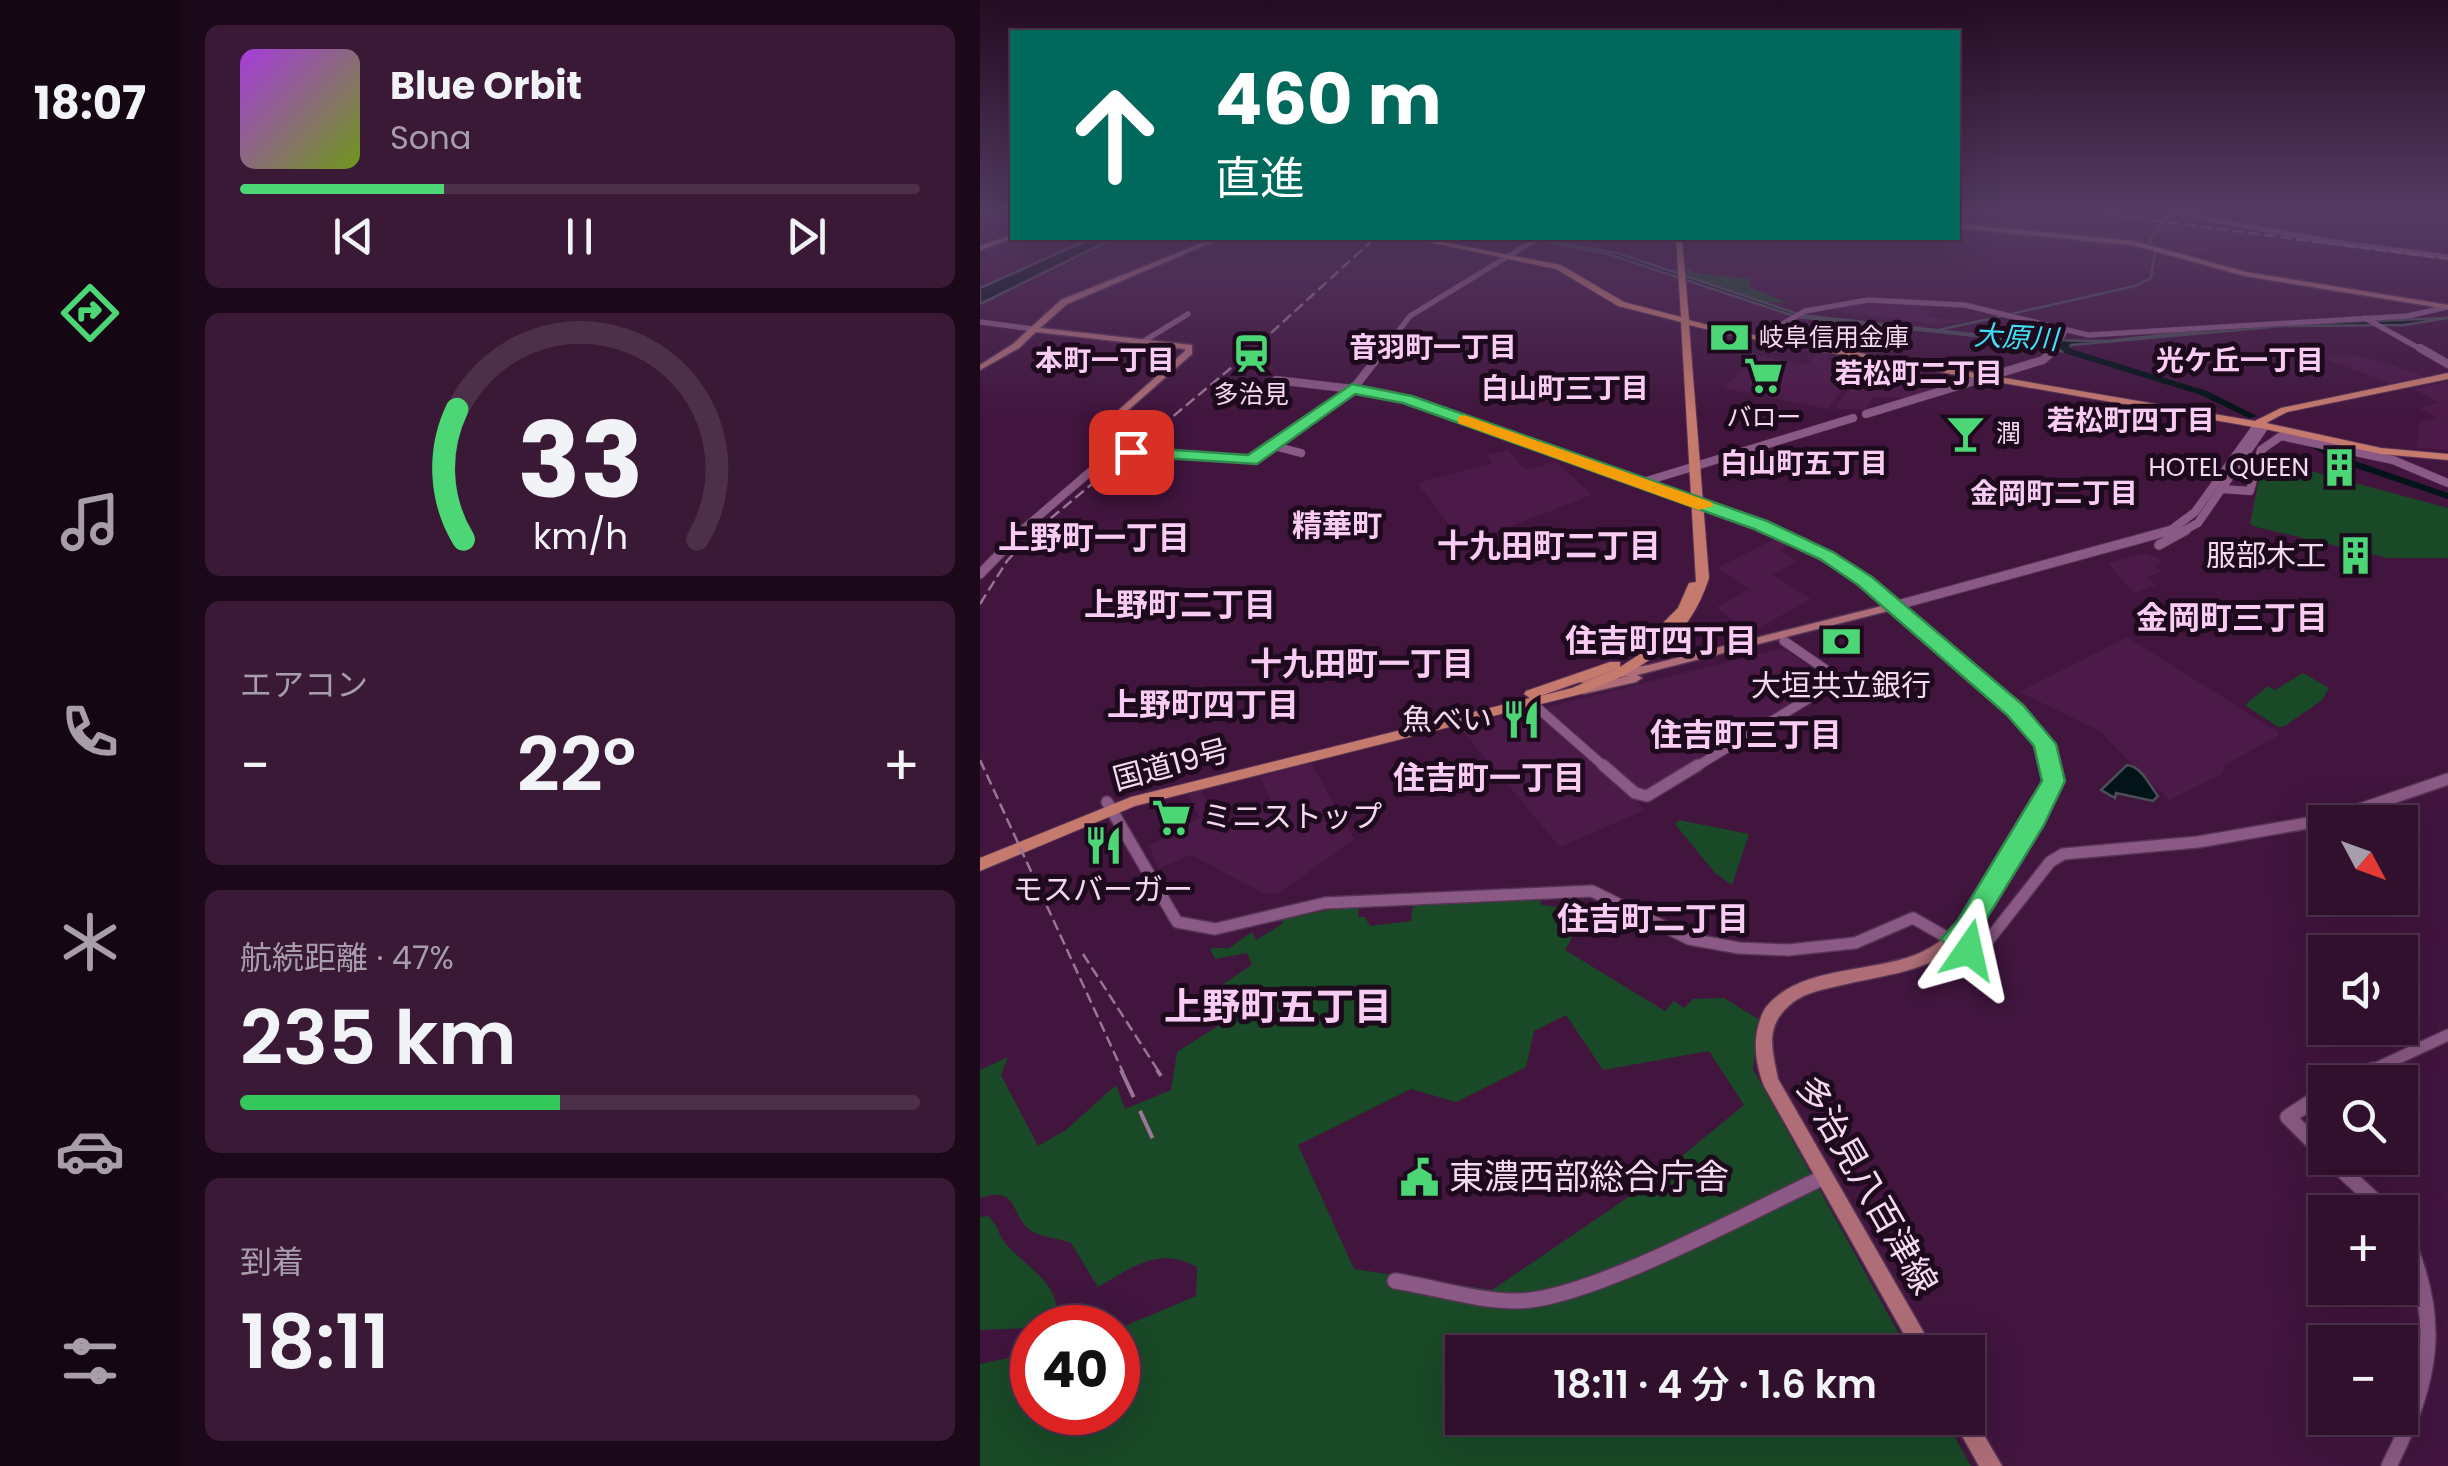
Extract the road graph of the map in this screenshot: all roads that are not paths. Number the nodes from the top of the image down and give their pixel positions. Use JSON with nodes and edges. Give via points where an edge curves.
{"nodes":[{"id":1,"x":1120,"y":278,"type":"edge"},
{"id":2,"x":1470,"y":278,"type":"edge"},
{"id":3,"x":1580,"y":278,"type":"edge"},
{"id":4,"x":1680,"y":278,"type":"edge"},
{"id":5,"x":2272,"y":278,"type":"edge"},
{"id":6,"x":2448,"y":307,"type":"edge"},
{"id":7,"x":1188,"y":314,"type":"dead end"},
{"id":8,"x":2366,"y":318,"type":"junction"},
{"id":9,"x":980,"y":322,"type":"edge"},
{"id":10,"x":1684,"y":323,"type":"junction"},
{"id":11,"x":1033,"y":328,"type":"junction"},
{"id":12,"x":2063,"y":335,"type":"junction"},
{"id":13,"x":1758,"y":337,"type":"junction"},
{"id":14,"x":1144,"y":342,"type":"junction"},
{"id":15,"x":2448,"y":364,"type":"edge"},
{"id":16,"x":980,"y":368,"type":"edge"},
{"id":17,"x":1985,"y":378,"type":"junction"},
{"id":18,"x":2448,"y":378,"type":"edge"},
{"id":19,"x":1276,"y":380,"type":"dead end"},
{"id":20,"x":1352,"y":389,"type":"junction"},
{"id":21,"x":2301,"y":410,"type":"junction"},
{"id":22,"x":2279,"y":412,"type":"junction"},
{"id":23,"x":2223,"y":417,"type":"junction"},
{"id":24,"x":1114,"y":418,"type":"joint"},
{"id":25,"x":2259,"y":428,"type":"junction"},
{"id":26,"x":2301,"y":433,"type":"junction"},
{"id":27,"x":1274,"y":446,"type":"junction"},
{"id":28,"x":1113,"y":450,"type":"junction"},
{"id":29,"x":1300,"y":452,"type":"dead end"},
{"id":30,"x":2448,"y":456,"type":"edge"},
{"id":31,"x":1694,"y":466,"type":"junction"},
{"id":32,"x":1640,"y":483,"type":"junction"},
{"id":33,"x":2448,"y":483,"type":"edge"},
{"id":34,"x":2222,"y":489,"type":"junction"},
{"id":35,"x":1696,"y":503,"type":"junction"},
{"id":36,"x":980,"y":574,"type":"edge"},
{"id":37,"x":1898,"y":608,"type":"junction"},
{"id":38,"x":1784,"y":641,"type":"junction"},
{"id":39,"x":1619,"y":674,"type":"junction"},
{"id":40,"x":1578,"y":686,"type":"junction"},
{"id":41,"x":1532,"y":703,"type":"junction"},
{"id":42,"x":2448,"y":778,"type":"edge"},
{"id":43,"x":1109,"y":806,"type":"junction"},
{"id":44,"x":980,"y":856,"type":"edge"},
{"id":45,"x":980,"y":864,"type":"edge"},
{"id":46,"x":1955,"y":939,"type":"junction"},
{"id":47,"x":2448,"y":1034,"type":"edge"},
{"id":48,"x":2383,"y":1065,"type":"edge"},
{"id":49,"x":2308,"y":1104,"type":"edge"},
{"id":50,"x":2308,"y":1137,"type":"edge"},
{"id":51,"x":2347,"y":1175,"type":"edge"},
{"id":52,"x":1824,"y":1176,"type":"junction"},
{"id":53,"x":2369,"y":1195,"type":"edge"},
{"id":54,"x":2418,"y":1259,"type":"edge"},
{"id":55,"x":1395,"y":1281,"type":"dead end"},
{"id":56,"x":1915,"y":1335,"type":"edge"},
{"id":57,"x":1972,"y":1435,"type":"edge"},
{"id":58,"x":1990,"y":1466,"type":"edge"},
{"id":59,"x":2389,"y":1466,"type":"edge"}],
"edges":[{"from":1,"to":11,"type":"main road","via":[[1072,298]]},
{"from":2,"to":20,"type":"street","via":[[1399,326]]},
{"from":3,"to":10,"type":"highway","via":[[1609,298]]},
{"from":4,"to":10,"type":"highway","name":"国道19号"},
{"from":5,"to":6,"type":"main road"},
{"from":6,"to":8,"type":"street"},
{"from":7,"to":14,"type":"street"},
{"from":8,"to":12,"type":"street"},
{"from":8,"to":15,"type":"street"},
{"from":9,"to":11,"type":"street"},
{"from":10,"to":13,"type":"highway"},
{"from":10,"to":13,"type":"highway"},
{"from":10,"to":31,"type":"highway","name":"国道19号"},
{"from":11,"to":14,"type":"main road"},
{"from":11,"to":16,"type":"main road"},
{"from":12,"to":13,"type":"street","via":[[2010,315],[1935,302],[1844,303],[1785,317]]},
{"from":12,"to":17,"type":"street","via":[[2054,352]]},
{"from":13,"to":17,"type":"highway"},
{"from":14,"to":24,"type":"main road","via":[[1190,349]]},
{"from":17,"to":23,"type":"highway"},
{"from":17,"to":31,"type":"street"},
{"from":18,"to":21,"type":"highway"},
{"from":18,"to":22,"type":"highway"},
{"from":19,"to":20,"type":"street"},
{"from":20,"to":27,"type":"street"},
{"from":20,"to":32,"type":"street","via":[[1407,400]]},
{"from":21,"to":25,"type":"highway"},
{"from":21,"to":26,"type":"highway","via":[[2286,418]]},
{"from":22,"to":23,"type":"highway"},
{"from":22,"to":25,"type":"highway"},
{"from":23,"to":25,"type":"highway"},
{"from":24,"to":28,"type":"street","via":[[1133,434]]},
{"from":25,"to":26,"type":"highway"},
{"from":25,"to":34,"type":"street"},
{"from":25,"to":37,"type":"street","via":[[2194,512],[2165,535]]},
{"from":26,"to":30,"type":"highway","via":[[2391,453]]},
{"from":27,"to":28,"type":"street","via":[[1247,460]]},
{"from":27,"to":29,"type":"street"},
{"from":28,"to":36,"type":"street"},
{"from":31,"to":32,"type":"street"},
{"from":31,"to":35,"type":"highway","name":"国道19号"},
{"from":32,"to":35,"type":"street"},
{"from":33,"to":34,"type":"street","via":[[2394,460],[2281,436],[2260,450],[2250,491]]},
{"from":34,"to":37,"type":"street","via":[[2198,523],[2165,543]]},
{"from":35,"to":37,"type":"street","via":[[1814,549]]},
{"from":35,"to":39,"type":"highway","name":"国道19号","via":[[1704,578],[1694,610],[1662,644]]},
{"from":35,"to":40,"type":"highway","name":"国道19号","via":[[1695,574],[1683,609],[1641,650]]},
{"from":37,"to":38,"type":"main road"},
{"from":37,"to":39,"type":"main road"},
{"from":37,"to":46,"type":"main road","name":"多治見八百津線","via":[[2032,727],[2052,767],[2054,781],[2036,818]]},
{"from":38,"to":40,"type":"main road"},
{"from":38,"to":41,"type":"street","via":[[1836,682],[1640,798]]},
{"from":39,"to":40,"type":"highway","name":"国道19号"},
{"from":40,"to":41,"type":"highway","name":"国道19号"},
{"from":40,"to":43,"type":"highway","name":"国道19号"},
{"from":41,"to":43,"type":"highway","name":"国道19号"},
{"from":42,"to":46,"type":"street","via":[[2331,819],[2198,842],[2063,854],[1988,945],[1969,950]]},
{"from":43,"to":44,"type":"highway","name":"国道19号"},
{"from":43,"to":45,"type":"highway","name":"国道19号"},
{"from":43,"to":46,"type":"street","via":[[1177,922],[1195,928],[1246,924],[1325,902],[1572,890],[1608,894],[1660,929],[1750,949],[1861,941],[1904,918],[1924,920]]},
{"from":46,"to":52,"type":"main road","name":"多治見八百津線","via":[[1928,958],[1794,991],[1770,1013],[1761,1056]]},
{"from":47,"to":48,"type":"street"},
{"from":49,"to":50,"type":"street","via":[[2288,1117]]},
{"from":51,"to":53,"type":"street"},
{"from":52,"to":55,"type":"street","via":[[1557,1295],[1516,1301]]},
{"from":52,"to":56,"type":"main road","name":"多治見八百津線"},
{"from":54,"to":59,"type":"street","via":[[2434,1288],[2436,1320],[2418,1413]]},
{"from":57,"to":58,"type":"main road"}]}
